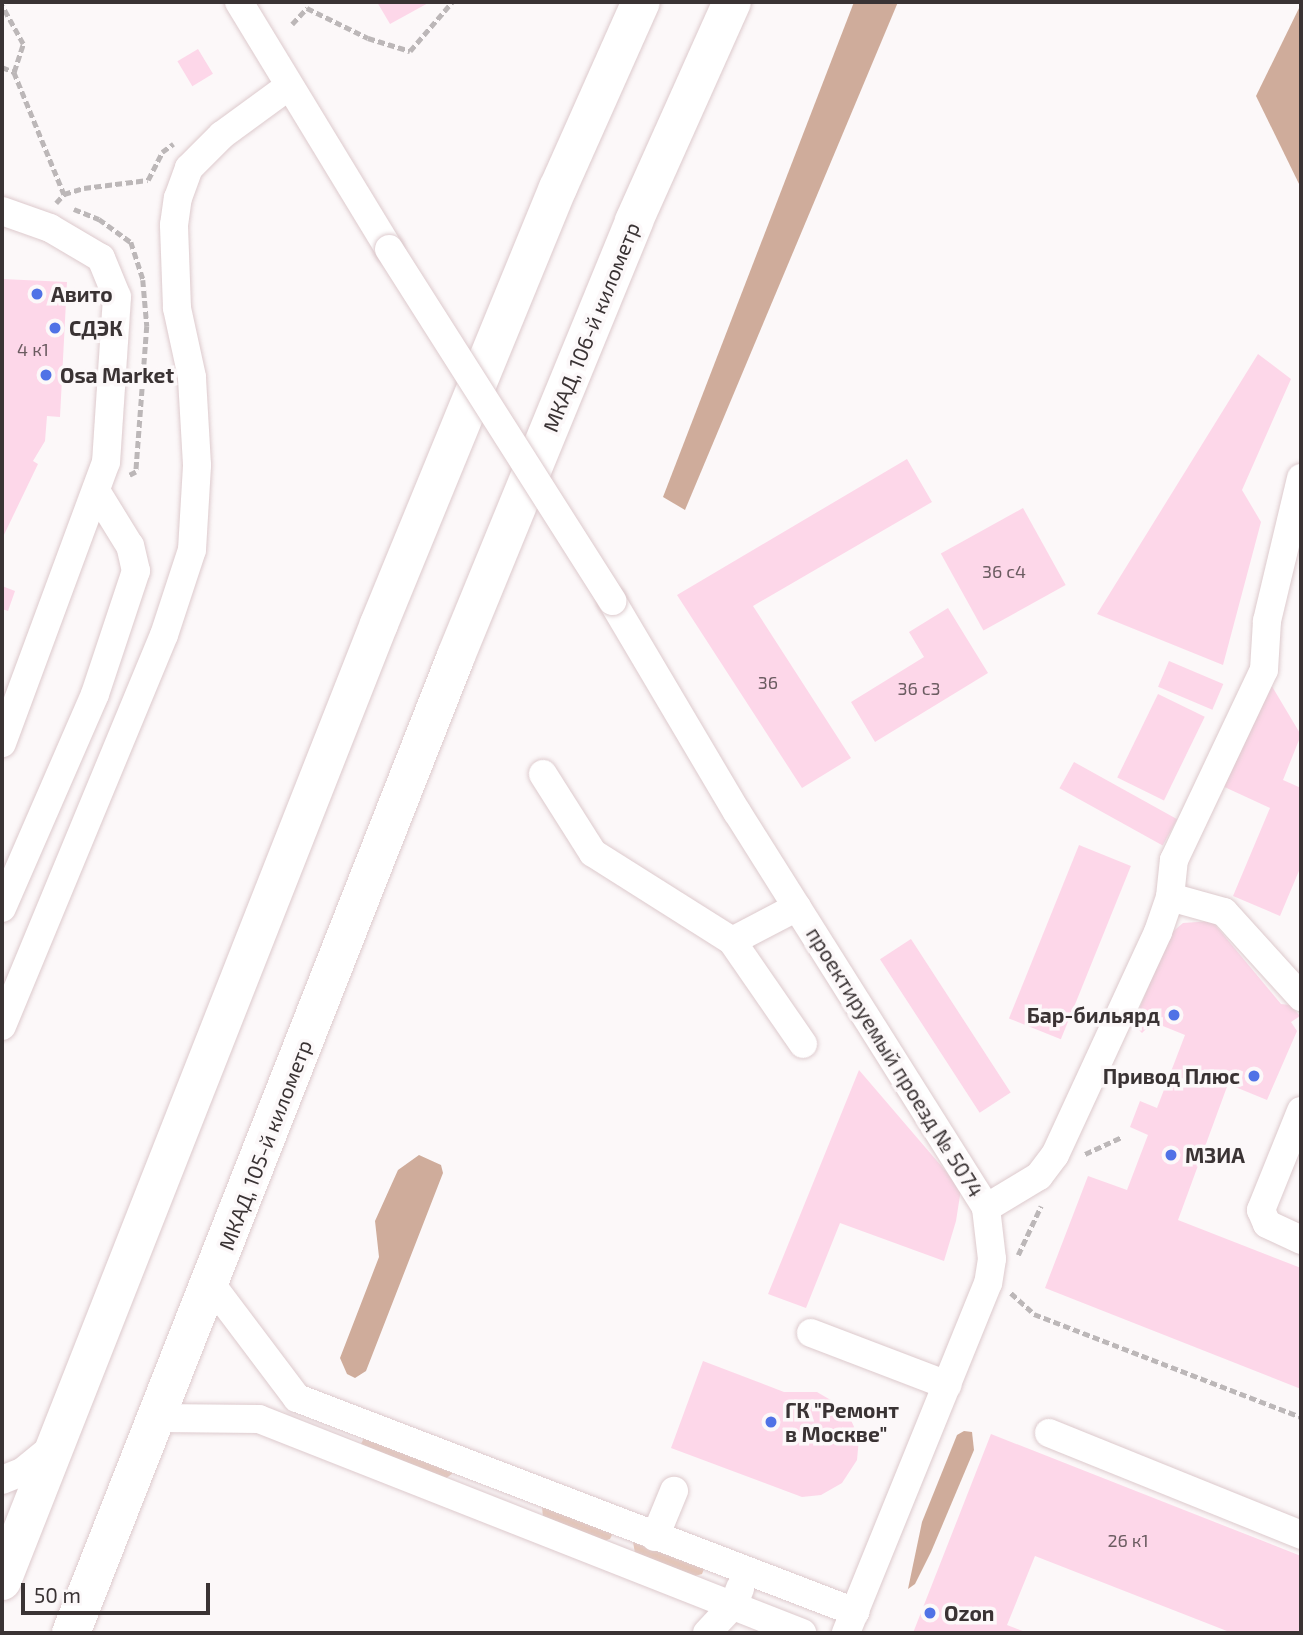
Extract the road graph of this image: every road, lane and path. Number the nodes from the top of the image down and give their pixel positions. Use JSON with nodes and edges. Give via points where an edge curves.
{"nodes":[{"id":1,"x":239,"y":2,"type":"edge"},
{"id":2,"x":452,"y":2,"type":"edge"},
{"id":3,"x":641,"y":2,"type":"edge"},
{"id":4,"x":732,"y":2,"type":"edge"},
{"id":5,"x":3,"y":5,"type":"edge"},
{"id":6,"x":292,"y":24,"type":"dead end"},
{"id":7,"x":2,"y":68,"type":"edge"},
{"id":8,"x":14,"y":72,"type":"junction"},
{"id":9,"x":289,"y":86,"type":"junction"},
{"id":10,"x":183,"y":137,"type":"dead end"},
{"id":11,"x":64,"y":194,"type":"junction"},
{"id":12,"x":56,"y":203,"type":"dead end"},
{"id":13,"x":2,"y":211,"type":"edge"},
{"id":14,"x":1301,"y":478,"type":"edge"},
{"id":15,"x":98,"y":494,"type":"junction"},
{"id":16,"x":456,"y":656,"type":"joint"},
{"id":17,"x":2,"y":743,"type":"edge"},
{"id":18,"x":543,"y":774,"type":"dead end"},
{"id":19,"x":1170,"y":897,"type":"junction"},
{"id":20,"x":797,"y":907,"type":"junction"},
{"id":21,"x":2,"y":908,"type":"edge"},
{"id":22,"x":732,"y":941,"type":"junction"},
{"id":23,"x":1301,"y":996,"type":"edge"},
{"id":24,"x":3,"y":1022,"type":"edge"},
{"id":25,"x":803,"y":1044,"type":"dead end"},
{"id":26,"x":1301,"y":1111,"type":"edge"},
{"id":27,"x":1122,"y":1137,"type":"dead end"},
{"id":28,"x":1293,"y":1155,"type":"edge"},
{"id":29,"x":1079,"y":1157,"type":"dead end"},
{"id":30,"x":1043,"y":1201,"type":"dead end"},
{"id":31,"x":986,"y":1208,"type":"junction"},
{"id":32,"x":1301,"y":1240,"type":"edge"},
{"id":33,"x":1015,"y":1269,"type":"dead end"},
{"id":34,"x":1012,"y":1280,"type":"dead end"},
{"id":35,"x":211,"y":1284,"type":"junction"},
{"id":36,"x":811,"y":1333,"type":"dead end"},
{"id":37,"x":947,"y":1385,"type":"junction"},
{"id":38,"x":1301,"y":1417,"type":"edge"},
{"id":39,"x":157,"y":1418,"type":"junction"},
{"id":40,"x":1048,"y":1433,"type":"dead end"},
{"id":41,"x":56,"y":1444,"type":"junction"},
{"id":42,"x":2,"y":1480,"type":"edge"},
{"id":43,"x":674,"y":1491,"type":"dead end"},
{"id":44,"x":1301,"y":1535,"type":"edge"},
{"id":45,"x":655,"y":1537,"type":"junction"},
{"id":46,"x":746,"y":1572,"type":"junction"},
{"id":47,"x":2,"y":1581,"type":"edge"},
{"id":48,"x":734,"y":1604,"type":"junction"},
{"id":49,"x":850,"y":1623,"type":"edge"},
{"id":50,"x":71,"y":1633,"type":"edge"},
{"id":51,"x":707,"y":1633,"type":"edge"},
{"id":52,"x":727,"y":1633,"type":"edge"},
{"id":53,"x":802,"y":1633,"type":"edge"}],
"edges":[{"from":1,"to":9,"type":"street","name":"проектируемый проезд № 5074"},
{"from":2,"to":6,"type":"path","via":[[410,51],[368,38],[307,8]]},
{"from":3,"to":41,"type":"highway","via":[[558,188],[379,624]]},
{"from":4,"to":16,"type":"highway","name":"МКАД, 106-й километр","via":[[634,220]]},
{"from":5,"to":8,"type":"path","via":[[23,44]]},
{"from":7,"to":8,"type":"path"},
{"from":8,"to":11,"type":"path"},
{"from":9,"to":20,"type":"street","name":"проектируемый проезд № 5074","bridge":true,"via":[[612,601]]},
{"from":9,"to":24,"type":"street","via":[[222,135],[189,168],[178,198],[174,225],[177,308],[192,377],[197,465],[192,550],[164,635]]},
{"from":10,"to":11,"type":"path","via":[[162,152],[148,180],[124,180]]},
{"from":11,"to":12,"type":"path"},
{"from":13,"to":15,"type":"street","via":[[50,228],[101,258],[117,297],[106,462]]},
{"from":14,"to":19,"type":"street","via":[[1267,621],[1264,670],[1174,860]]},
{"from":15,"to":17,"type":"street"},
{"from":15,"to":21,"type":"street","via":[[130,546],[136,570],[95,694]]},
{"from":16,"to":35,"type":"highway","name":"МКАД, 105-й километр"},
{"from":18,"to":22,"type":"street","via":[[593,853]]},
{"from":19,"to":23,"type":"street","via":[[1224,912]]},
{"from":19,"to":31,"type":"street","via":[[1055,1155],[1039,1176]]},
{"from":20,"to":22,"type":"street"},
{"from":20,"to":31,"type":"street","name":"проектируемый проезд № 5074"},
{"from":22,"to":25,"type":"street"},
{"from":26,"to":28,"type":"street"},
{"from":27,"to":29,"type":"path"},
{"from":28,"to":32,"type":"street","via":[[1261,1210],[1267,1224]]},
{"from":30,"to":33,"type":"path"},
{"from":31,"to":37,"type":"street","name":"проектируемый проезд № 5074","via":[[992,1259],[988,1283]]},
{"from":34,"to":38,"type":"path","via":[[1009,1292],[1034,1314]]},
{"from":35,"to":39,"type":"highway","name":"МКАД, 105-й километр"},
{"from":35,"to":45,"type":"street","via":[[296,1398]]},
{"from":36,"to":37,"type":"street"},
{"from":37,"to":49,"type":"street","name":"проектируемый проезд № 5074"},
{"from":39,"to":48,"type":"street","via":[[259,1419]]},
{"from":39,"to":50,"type":"highway","name":"МКАД, 105-й километр"},
{"from":40,"to":44,"type":"street"},
{"from":41,"to":42,"type":"street","via":[[22,1472]]},
{"from":41,"to":47,"type":"highway"},
{"from":43,"to":45,"type":"street"},
{"from":45,"to":46,"type":"street"},
{"from":46,"to":48,"type":"street"},
{"from":46,"to":49,"type":"street"},
{"from":48,"to":51,"type":"street"},
{"from":48,"to":52,"type":"street"},
{"from":48,"to":53,"type":"street"}]}
